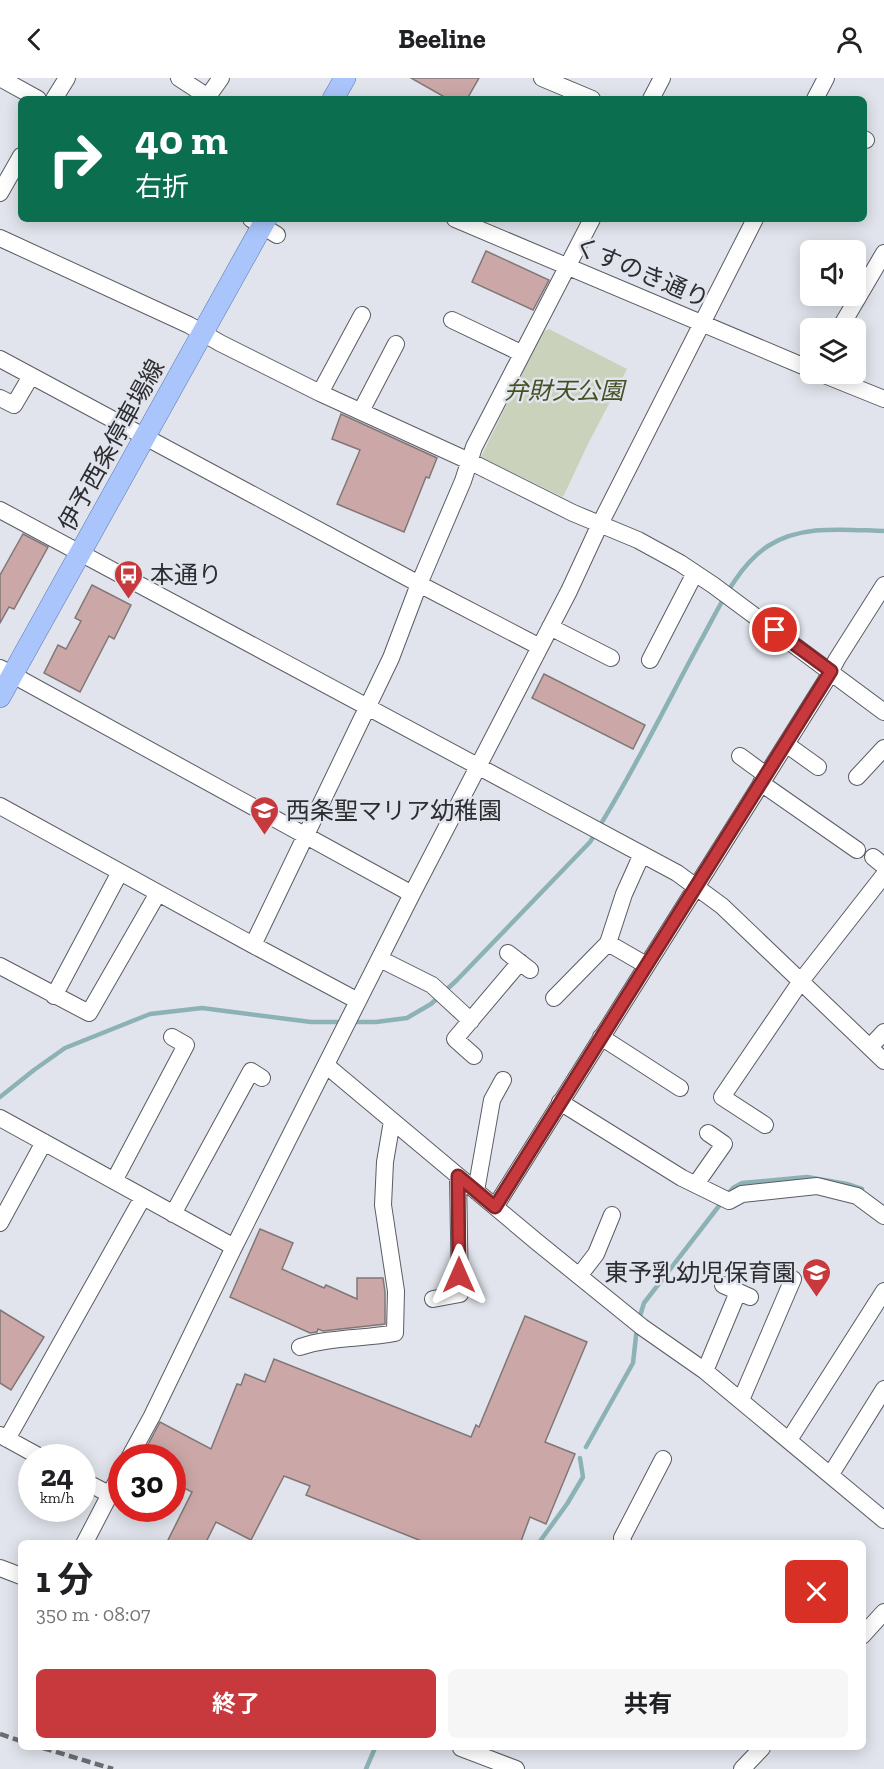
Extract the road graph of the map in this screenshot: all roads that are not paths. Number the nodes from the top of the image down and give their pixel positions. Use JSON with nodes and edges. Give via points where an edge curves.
{"nodes":[{"id":1,"x":0,"y":78,"type":"edge"},
{"id":2,"x":67,"y":78,"type":"edge"},
{"id":3,"x":179,"y":78,"type":"edge"},
{"id":4,"x":221,"y":78,"type":"edge"},
{"id":5,"x":345,"y":78,"type":"edge"},
{"id":6,"x":542,"y":78,"type":"edge"},
{"id":7,"x":662,"y":78,"type":"edge"},
{"id":8,"x":826,"y":78,"type":"edge"},
{"id":9,"x":33,"y":96,"type":"edge"},
{"id":10,"x":56,"y":96,"type":"edge"},
{"id":11,"x":206,"y":96,"type":"edge"},
{"id":12,"x":210,"y":96,"type":"edge"},
{"id":13,"x":335,"y":96,"type":"edge"},
{"id":14,"x":585,"y":96,"type":"edge"},
{"id":15,"x":653,"y":96,"type":"edge"},
{"id":16,"x":817,"y":96,"type":"edge"},
{"id":17,"x":18,"y":161,"type":"edge"},
{"id":18,"x":0,"y":193,"type":"edge"},
{"id":19,"x":462,"y":222,"type":"edge"},
{"id":20,"x":591,"y":222,"type":"edge"},
{"id":21,"x":754,"y":222,"type":"edge"},
{"id":22,"x":264,"y":225,"type":"edge"},
{"id":23,"x":0,"y":238,"type":"edge"},
{"id":24,"x":884,"y":253,"type":"edge"},
{"id":25,"x":569,"y":267,"type":"junction"},
{"id":26,"x":362,"y":315,"type":"dead end"},
{"id":27,"x":846,"y":318,"type":"edge"},
{"id":28,"x":452,"y":320,"type":"dead end"},
{"id":29,"x":702,"y":325,"type":"junction"},
{"id":30,"x":203,"y":334,"type":"junction"},
{"id":31,"x":396,"y":344,"type":"dead end"},
{"id":32,"x":521,"y":353,"type":"junction"},
{"id":33,"x":0,"y":359,"type":"edge"},
{"id":34,"x":800,"y":365,"type":"edge"},
{"id":35,"x":31,"y":376,"type":"junction"},
{"id":36,"x":847,"y":384,"type":"edge"},
{"id":37,"x":320,"y":393,"type":"junction"},
{"id":38,"x":0,"y":398,"type":"edge"},
{"id":39,"x":884,"y":399,"type":"edge"},
{"id":40,"x":361,"y":411,"type":"junction"},
{"id":41,"x":144,"y":436,"type":"junction"},
{"id":42,"x":469,"y":461,"type":"junction"},
{"id":43,"x":0,"y":510,"type":"edge"},
{"id":44,"x":600,"y":524,"type":"junction"},
{"id":45,"x":79,"y":553,"type":"junction"},
{"id":46,"x":695,"y":573,"type":"junction"},
{"id":47,"x":419,"y":584,"type":"junction"},
{"id":48,"x":884,"y":585,"type":"edge"},
{"id":49,"x":550,"y":627,"type":"junction"},
{"id":50,"x":540,"y":646,"type":"junction"},
{"id":51,"x":611,"y":658,"type":"dead end"},
{"id":52,"x":650,"y":660,"type":"dead end"},
{"id":53,"x":6,"y":671,"type":"edge"},
{"id":54,"x":831,"y":671,"type":"junction"},
{"id":55,"x":0,"y":697,"type":"edge"},
{"id":56,"x":368,"y":707,"type":"junction"},
{"id":57,"x":884,"y":712,"type":"edge"},
{"id":58,"x":786,"y":744,"type":"junction"},
{"id":59,"x":884,"y":748,"type":"edge"},
{"id":60,"x":740,"y":756,"type":"dead end"},
{"id":61,"x":478,"y":766,"type":"junction"},
{"id":62,"x":818,"y":767,"type":"dead end"},
{"id":63,"x":857,"y":777,"type":"dead end"},
{"id":64,"x":764,"y":779,"type":"junction"},
{"id":65,"x":0,"y":806,"type":"edge"},
{"id":66,"x":306,"y":835,"type":"junction"},
{"id":67,"x":856,"y":850,"type":"dead end"},
{"id":68,"x":642,"y":854,"type":"junction"},
{"id":69,"x":120,"y":872,"type":"junction"},
{"id":70,"x":884,"y":875,"type":"edge"},
{"id":71,"x":696,"y":886,"type":"junction"},
{"id":72,"x":158,"y":893,"type":"junction"},
{"id":73,"x":412,"y":894,"type":"junction"},
{"id":74,"x":608,"y":943,"type":"junction"},
{"id":75,"x":253,"y":945,"type":"junction"},
{"id":76,"x":380,"y":959,"type":"junction"},
{"id":77,"x":519,"y":961,"type":"dead end"},
{"id":78,"x":646,"y":965,"type":"junction"},
{"id":79,"x":0,"y":966,"type":"edge"},
{"id":80,"x":801,"y":981,"type":"junction"},
{"id":81,"x":54,"y":996,"type":"junction"},
{"id":82,"x":554,"y":999,"type":"dead end"},
{"id":83,"x":358,"y":1001,"type":"junction"},
{"id":84,"x":471,"y":1021,"type":"junction"},
{"id":85,"x":884,"y":1032,"type":"edge"},
{"id":86,"x":172,"y":1037,"type":"dead end"},
{"id":87,"x":602,"y":1037,"type":"junction"},
{"id":88,"x":870,"y":1047,"type":"junction"},
{"id":89,"x":474,"y":1056,"type":"dead end"},
{"id":90,"x":884,"y":1061,"type":"edge"},
{"id":91,"x":327,"y":1066,"type":"junction"},
{"id":92,"x":262,"y":1078,"type":"dead end"},
{"id":93,"x":503,"y":1080,"type":"dead end"},
{"id":94,"x":680,"y":1088,"type":"dead end"},
{"id":95,"x":560,"y":1102,"type":"junction"},
{"id":96,"x":0,"y":1118,"type":"edge"},
{"id":97,"x":392,"y":1121,"type":"junction"},
{"id":98,"x":765,"y":1125,"type":"dead end"},
{"id":99,"x":708,"y":1133,"type":"dead end"},
{"id":100,"x":44,"y":1142,"type":"junction"},
{"id":101,"x":458,"y":1176,"type":"junction"},
{"id":102,"x":114,"y":1181,"type":"junction"},
{"id":103,"x":696,"y":1184,"type":"junction"},
{"id":104,"x":476,"y":1191,"type":"junction"},
{"id":105,"x":142,"y":1197,"type":"junction"},
{"id":106,"x":495,"y":1207,"type":"junction"},
{"id":107,"x":173,"y":1214,"type":"junction"},
{"id":108,"x":612,"y":1215,"type":"dead end"},
{"id":109,"x":884,"y":1216,"type":"edge"},
{"id":110,"x":0,"y":1223,"type":"edge"},
{"id":111,"x":234,"y":1247,"type":"junction"},
{"id":112,"x":579,"y":1276,"type":"junction"},
{"id":113,"x":793,"y":1279,"type":"dead end"},
{"id":114,"x":737,"y":1291,"type":"dead end"},
{"id":115,"x":884,"y":1291,"type":"edge"},
{"id":116,"x":434,"y":1299,"type":"dead end"},
{"id":117,"x":300,"y":1347,"type":"dead end"},
{"id":118,"x":705,"y":1371,"type":"junction"},
{"id":119,"x":884,"y":1389,"type":"edge"},
{"id":120,"x":741,"y":1400,"type":"junction"},
{"id":121,"x":3,"y":1437,"type":"edge"},
{"id":122,"x":789,"y":1440,"type":"junction"},
{"id":123,"x":137,"y":1444,"type":"edge"},
{"id":124,"x":18,"y":1445,"type":"edge"},
{"id":125,"x":663,"y":1459,"type":"dead end"},
{"id":126,"x":831,"y":1474,"type":"junction"},
{"id":127,"x":108,"y":1496,"type":"edge"},
{"id":128,"x":884,"y":1520,"type":"edge"},
{"id":129,"x":86,"y":1540,"type":"edge"},
{"id":130,"x":623,"y":1540,"type":"edge"},
{"id":131,"x":0,"y":1568,"type":"edge"},
{"id":132,"x":18,"y":1575,"type":"edge"},
{"id":133,"x":884,"y":1612,"type":"edge"},
{"id":134,"x":866,"y":1632,"type":"edge"},
{"id":135,"x":472,"y":1750,"type":"edge"},
{"id":136,"x":760,"y":1750,"type":"edge"},
{"id":137,"x":516,"y":1769,"type":"edge"},
{"id":138,"x":742,"y":1769,"type":"edge"}],
"edges":[{"from":1,"to":9,"type":"street"},
{"from":2,"to":10,"type":"street"},
{"from":3,"to":11,"type":"street"},
{"from":4,"to":12,"type":"street"},
{"from":5,"to":13,"type":"main road"},
{"from":6,"to":14,"type":"street"},
{"from":7,"to":15,"type":"street"},
{"from":8,"to":16,"type":"street"},
{"from":17,"to":18,"type":"street"},
{"from":19,"to":25,"type":"street","name":"くすのき通り"},
{"from":20,"to":25,"type":"street"},
{"from":21,"to":29,"type":"street"},
{"from":22,"to":30,"type":"main road","name":"伊予西条停車場線"},
{"from":23,"to":30,"type":"street"},
{"from":24,"to":27,"type":"street"},
{"from":25,"to":29,"type":"street","name":"くすのき通り"},
{"from":25,"to":32,"type":"street"},
{"from":26,"to":37,"type":"street"},
{"from":28,"to":32,"type":"street"},
{"from":29,"to":34,"type":"street","name":"くすのき通り"},
{"from":29,"to":44,"type":"street"},
{"from":30,"to":37,"type":"street"},
{"from":30,"to":41,"type":"main road","name":"伊予西条停車場線"},
{"from":31,"to":40,"type":"street"},
{"from":32,"to":42,"type":"street"},
{"from":33,"to":35,"type":"street"},
{"from":35,"to":38,"type":"street","via":[[14,405]]},
{"from":35,"to":41,"type":"street"},
{"from":36,"to":39,"type":"street"},
{"from":37,"to":40,"type":"street"},
{"from":40,"to":42,"type":"street"},
{"from":41,"to":45,"type":"main road","name":"伊予西条停車場線"},
{"from":41,"to":47,"type":"street"},
{"from":42,"to":44,"type":"street"},
{"from":42,"to":47,"type":"street"},
{"from":43,"to":45,"type":"street"},
{"from":44,"to":46,"type":"street","via":[[638,540]]},
{"from":44,"to":49,"type":"street"},
{"from":45,"to":53,"type":"main road","name":"伊予西条停車場線"},
{"from":45,"to":56,"type":"street"},
{"from":46,"to":52,"type":"street"},
{"from":46,"to":54,"type":"street"},
{"from":47,"to":50,"type":"street"},
{"from":47,"to":56,"type":"street"},
{"from":48,"to":54,"type":"street"},
{"from":49,"to":50,"type":"street"},
{"from":49,"to":51,"type":"street"},
{"from":50,"to":61,"type":"street"},
{"from":53,"to":55,"type":"main road","name":"伊予西条停車場線"},
{"from":53,"to":66,"type":"street"},
{"from":54,"to":57,"type":"street"},
{"from":54,"to":58,"type":"street"},
{"from":56,"to":61,"type":"street"},
{"from":56,"to":66,"type":"street"},
{"from":58,"to":62,"type":"street"},
{"from":58,"to":64,"type":"street"},
{"from":59,"to":63,"type":"street"},
{"from":60,"to":64,"type":"street"},
{"from":61,"to":68,"type":"street"},
{"from":61,"to":73,"type":"street"},
{"from":64,"to":67,"type":"street"},
{"from":64,"to":71,"type":"street"},
{"from":65,"to":69,"type":"street"},
{"from":66,"to":73,"type":"street"},
{"from":66,"to":75,"type":"street"},
{"from":68,"to":71,"type":"street"},
{"from":68,"to":74,"type":"street"},
{"from":69,"to":72,"type":"street"},
{"from":69,"to":81,"type":"street"},
{"from":70,"to":80,"type":"street"},
{"from":71,"to":78,"type":"street"},
{"from":71,"to":80,"type":"street"},
{"from":72,"to":75,"type":"street"},
{"from":72,"to":81,"type":"street","via":[[89,1013]]},
{"from":73,"to":76,"type":"street"},
{"from":74,"to":78,"type":"street"},
{"from":74,"to":82,"type":"street"},
{"from":75,"to":83,"type":"street"},
{"from":76,"to":83,"type":"street"},
{"from":76,"to":84,"type":"street","via":[[432,985]]},
{"from":77,"to":84,"type":"street"},
{"from":78,"to":87,"type":"street"},
{"from":79,"to":81,"type":"street"},
{"from":80,"to":88,"type":"street"},
{"from":80,"to":98,"type":"street","via":[[722,1097]]},
{"from":83,"to":91,"type":"street"},
{"from":84,"to":89,"type":"street","via":[[455,1039]]},
{"from":85,"to":88,"type":"street"},
{"from":86,"to":102,"type":"street","via":[[186,1045]]},
{"from":87,"to":94,"type":"street"},
{"from":87,"to":95,"type":"street"},
{"from":88,"to":90,"type":"street"},
{"from":91,"to":97,"type":"street"},
{"from":91,"to":111,"type":"street"},
{"from":92,"to":107,"type":"street","via":[[251,1071]]},
{"from":93,"to":104,"type":"street","via":[[492,1100]]},
{"from":95,"to":103,"type":"street"},
{"from":95,"to":106,"type":"street"},
{"from":96,"to":100,"type":"street"},
{"from":97,"to":101,"type":"street"},
{"from":97,"to":117,"type":"street","via":[[383,1205],[396,1291],[395,1333]]},
{"from":99,"to":103,"type":"street","via":[[724,1144]]},
{"from":100,"to":102,"type":"street"},
{"from":100,"to":110,"type":"street"},
{"from":101,"to":104,"type":"street"},
{"from":101,"to":116,"type":"street","via":[[460,1294]]},
{"from":102,"to":105,"type":"street"},
{"from":103,"to":109,"type":"street","via":[[725,1199],[817,1186],[857,1196]]},
{"from":104,"to":106,"type":"street"},
{"from":105,"to":107,"type":"street"},
{"from":105,"to":121,"type":"street"},
{"from":106,"to":112,"type":"street"},
{"from":107,"to":111,"type":"street"},
{"from":108,"to":112,"type":"street","via":[[596,1254]]},
{"from":111,"to":123,"type":"street"},
{"from":112,"to":118,"type":"street"},
{"from":113,"to":120,"type":"street"},
{"from":114,"to":118,"type":"street"},
{"from":115,"to":122,"type":"street"},
{"from":118,"to":120,"type":"street"},
{"from":119,"to":126,"type":"street"},
{"from":120,"to":122,"type":"street"},
{"from":121,"to":124,"type":"street"},
{"from":122,"to":126,"type":"street"},
{"from":125,"to":130,"type":"street"},
{"from":126,"to":128,"type":"street"},
{"from":127,"to":129,"type":"street"},
{"from":131,"to":132,"type":"street"},
{"from":133,"to":134,"type":"street"},
{"from":135,"to":137,"type":"street"},
{"from":136,"to":138,"type":"street"}]}
